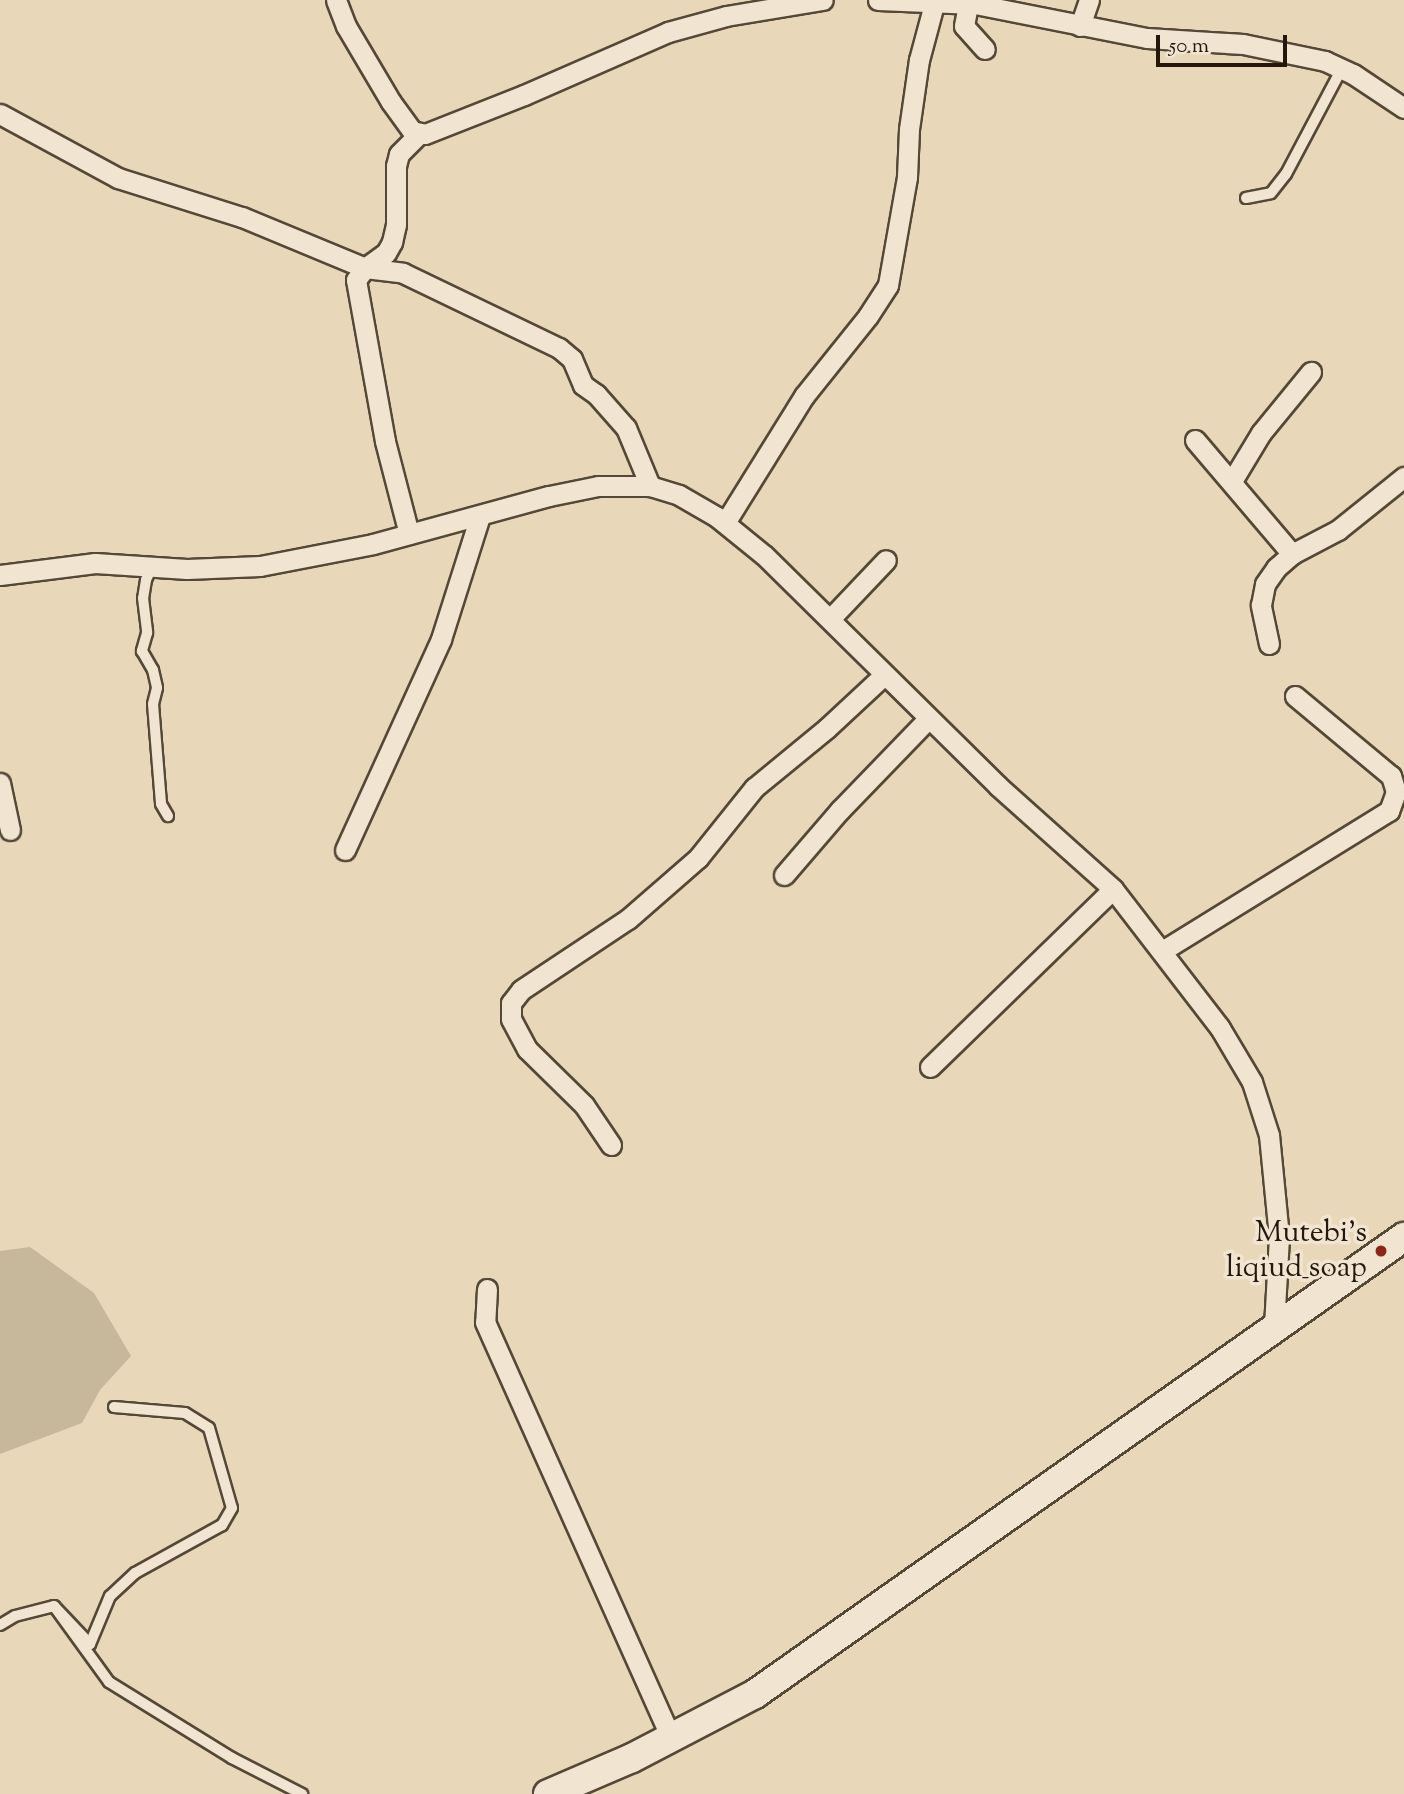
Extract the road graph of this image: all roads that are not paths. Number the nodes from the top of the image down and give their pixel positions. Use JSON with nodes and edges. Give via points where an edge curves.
{"nodes":[{"id":1,"x":336,"y":0,"type":"edge"},
{"id":2,"x":823,"y":0,"type":"edge"},
{"id":3,"x":877,"y":0,"type":"edge"},
{"id":4,"x":1089,"y":0,"type":"edge"},
{"id":5,"x":934,"y":4,"type":"junction"},
{"id":6,"x":968,"y":5,"type":"junction"},
{"id":7,"x":1080,"y":26,"type":"junction"},
{"id":8,"x":985,"y":49,"type":"dead end"},
{"id":9,"x":1340,"y":72,"type":"dead end"},
{"id":10,"x":1404,"y":108,"type":"edge"},
{"id":11,"x":0,"y":114,"type":"edge"},
{"id":12,"x":420,"y":133,"type":"junction"},
{"id":13,"x":1246,"y":198,"type":"dead end"},
{"id":14,"x":365,"y":268,"type":"junction"},
{"id":15,"x":1311,"y":372,"type":"dead end"},
{"id":16,"x":1195,"y":440,"type":"dead end"},
{"id":17,"x":1404,"y":477,"type":"edge"},
{"id":18,"x":1232,"y":481,"type":"junction"},
{"id":19,"x":650,"y":486,"type":"junction"},
{"id":20,"x":480,"y":516,"type":"junction"},
{"id":21,"x":725,"y":523,"type":"junction"},
{"id":22,"x":409,"y":534,"type":"junction"},
{"id":23,"x":1292,"y":554,"type":"junction"},
{"id":24,"x":886,"y":560,"type":"dead end"},
{"id":25,"x":152,"y":567,"type":"junction"},
{"id":26,"x":0,"y":575,"type":"edge"},
{"id":27,"x":830,"y":619,"type":"junction"},
{"id":28,"x":1269,"y":644,"type":"dead end"},
{"id":29,"x":883,"y":676,"type":"junction"},
{"id":30,"x":1295,"y":696,"type":"dead end"},
{"id":31,"x":928,"y":719,"type":"junction"},
{"id":32,"x":0,"y":783,"type":"edge"},
{"id":33,"x":167,"y":816,"type":"dead end"},
{"id":34,"x":10,"y":830,"type":"dead end"},
{"id":35,"x":345,"y":850,"type":"dead end"},
{"id":36,"x":784,"y":875,"type":"dead end"},
{"id":37,"x":1113,"y":889,"type":"junction"},
{"id":38,"x":1162,"y":951,"type":"junction"},
{"id":39,"x":930,"y":1067,"type":"dead end"},
{"id":40,"x":611,"y":1145,"type":"dead end"},
{"id":41,"x":1404,"y":1237,"type":"edge"},
{"id":42,"x":487,"y":1289,"type":"dead end"},
{"id":43,"x":1274,"y":1327,"type":"junction"},
{"id":44,"x":114,"y":1407,"type":"dead end"},
{"id":45,"x":54,"y":1606,"type":"junction"},
{"id":46,"x":0,"y":1625,"type":"edge"},
{"id":47,"x":671,"y":1737,"type":"junction"},
{"id":48,"x":302,"y":1794,"type":"edge"},
{"id":49,"x":548,"y":1794,"type":"edge"}],
"edges":[{"from":1,"to":12,"type":"street","via":[[346,26],[391,102],[411,131]]},
{"from":2,"to":12,"type":"street","via":[[726,16],[668,32],[524,95]]},
{"from":3,"to":5,"type":"street"},
{"from":4,"to":7,"type":"street"},
{"from":5,"to":6,"type":"street"},
{"from":5,"to":21,"type":"street","via":[[919,60],[907,177],[888,285],[804,396]]},
{"from":6,"to":7,"type":"street"},
{"from":6,"to":8,"type":"street","via":[[964,26]]},
{"from":7,"to":10,"type":"street","via":[[1147,38],[1243,44],[1325,61]]},
{"from":9,"to":13,"type":"lane","via":[[1286,174],[1271,193]]},
{"from":11,"to":14,"type":"street","via":[[118,178],[242,217]]},
{"from":12,"to":14,"type":"street","via":[[399,154],[392,242],[387,253]]},
{"from":14,"to":19,"type":"street","via":[[403,273],[559,348],[572,359],[583,385],[626,428]]},
{"from":14,"to":22,"type":"street","via":[[356,280],[385,441]]},
{"from":15,"to":18,"type":"street","via":[[1261,433]]},
{"from":16,"to":18,"type":"street"},
{"from":17,"to":23,"type":"street","via":[[1338,530]]},
{"from":18,"to":23,"type":"street"},
{"from":19,"to":20,"type":"street","via":[[598,486]]},
{"from":19,"to":21,"type":"street","via":[[678,495]]},
{"from":20,"to":22,"type":"street"},
{"from":20,"to":35,"type":"street","via":[[441,639]]},
{"from":21,"to":27,"type":"street"},
{"from":22,"to":25,"type":"street","via":[[260,566]]},
{"from":23,"to":28,"type":"street","via":[[1265,584],[1261,605]]},
{"from":24,"to":27,"type":"street"},
{"from":25,"to":26,"type":"street","via":[[95,563]]},
{"from":25,"to":33,"type":"lane","via":[[145,580],[147,633],[142,651],[157,688],[153,704],[161,804]]},
{"from":27,"to":29,"type":"street"},
{"from":29,"to":31,"type":"street"},
{"from":29,"to":40,"type":"street","via":[[754,788],[698,858],[638,911],[521,990],[511,1003],[511,1020],[527,1049],[584,1105]]},
{"from":30,"to":38,"type":"street","via":[[1391,776],[1396,792],[1389,811]]},
{"from":31,"to":36,"type":"street"},
{"from":31,"to":37,"type":"street"},
{"from":32,"to":34,"type":"street"},
{"from":37,"to":38,"type":"street"},
{"from":37,"to":39,"type":"street"},
{"from":38,"to":43,"type":"street","via":[[1220,1028],[1252,1082],[1269,1135],[1279,1237]]},
{"from":41,"to":43,"type":"street"},
{"from":42,"to":47,"type":"street","via":[[485,1322]]},
{"from":43,"to":47,"type":"street","via":[[755,1694]]},
{"from":44,"to":45,"type":"lane","via":[[185,1413],[209,1428],[232,1508],[222,1525],[135,1573],[110,1596],[90,1644]]},
{"from":45,"to":46,"type":"lane","via":[[15,1616]]},
{"from":45,"to":48,"type":"lane","via":[[109,1682],[232,1758]]},
{"from":47,"to":49,"type":"street"}]}
